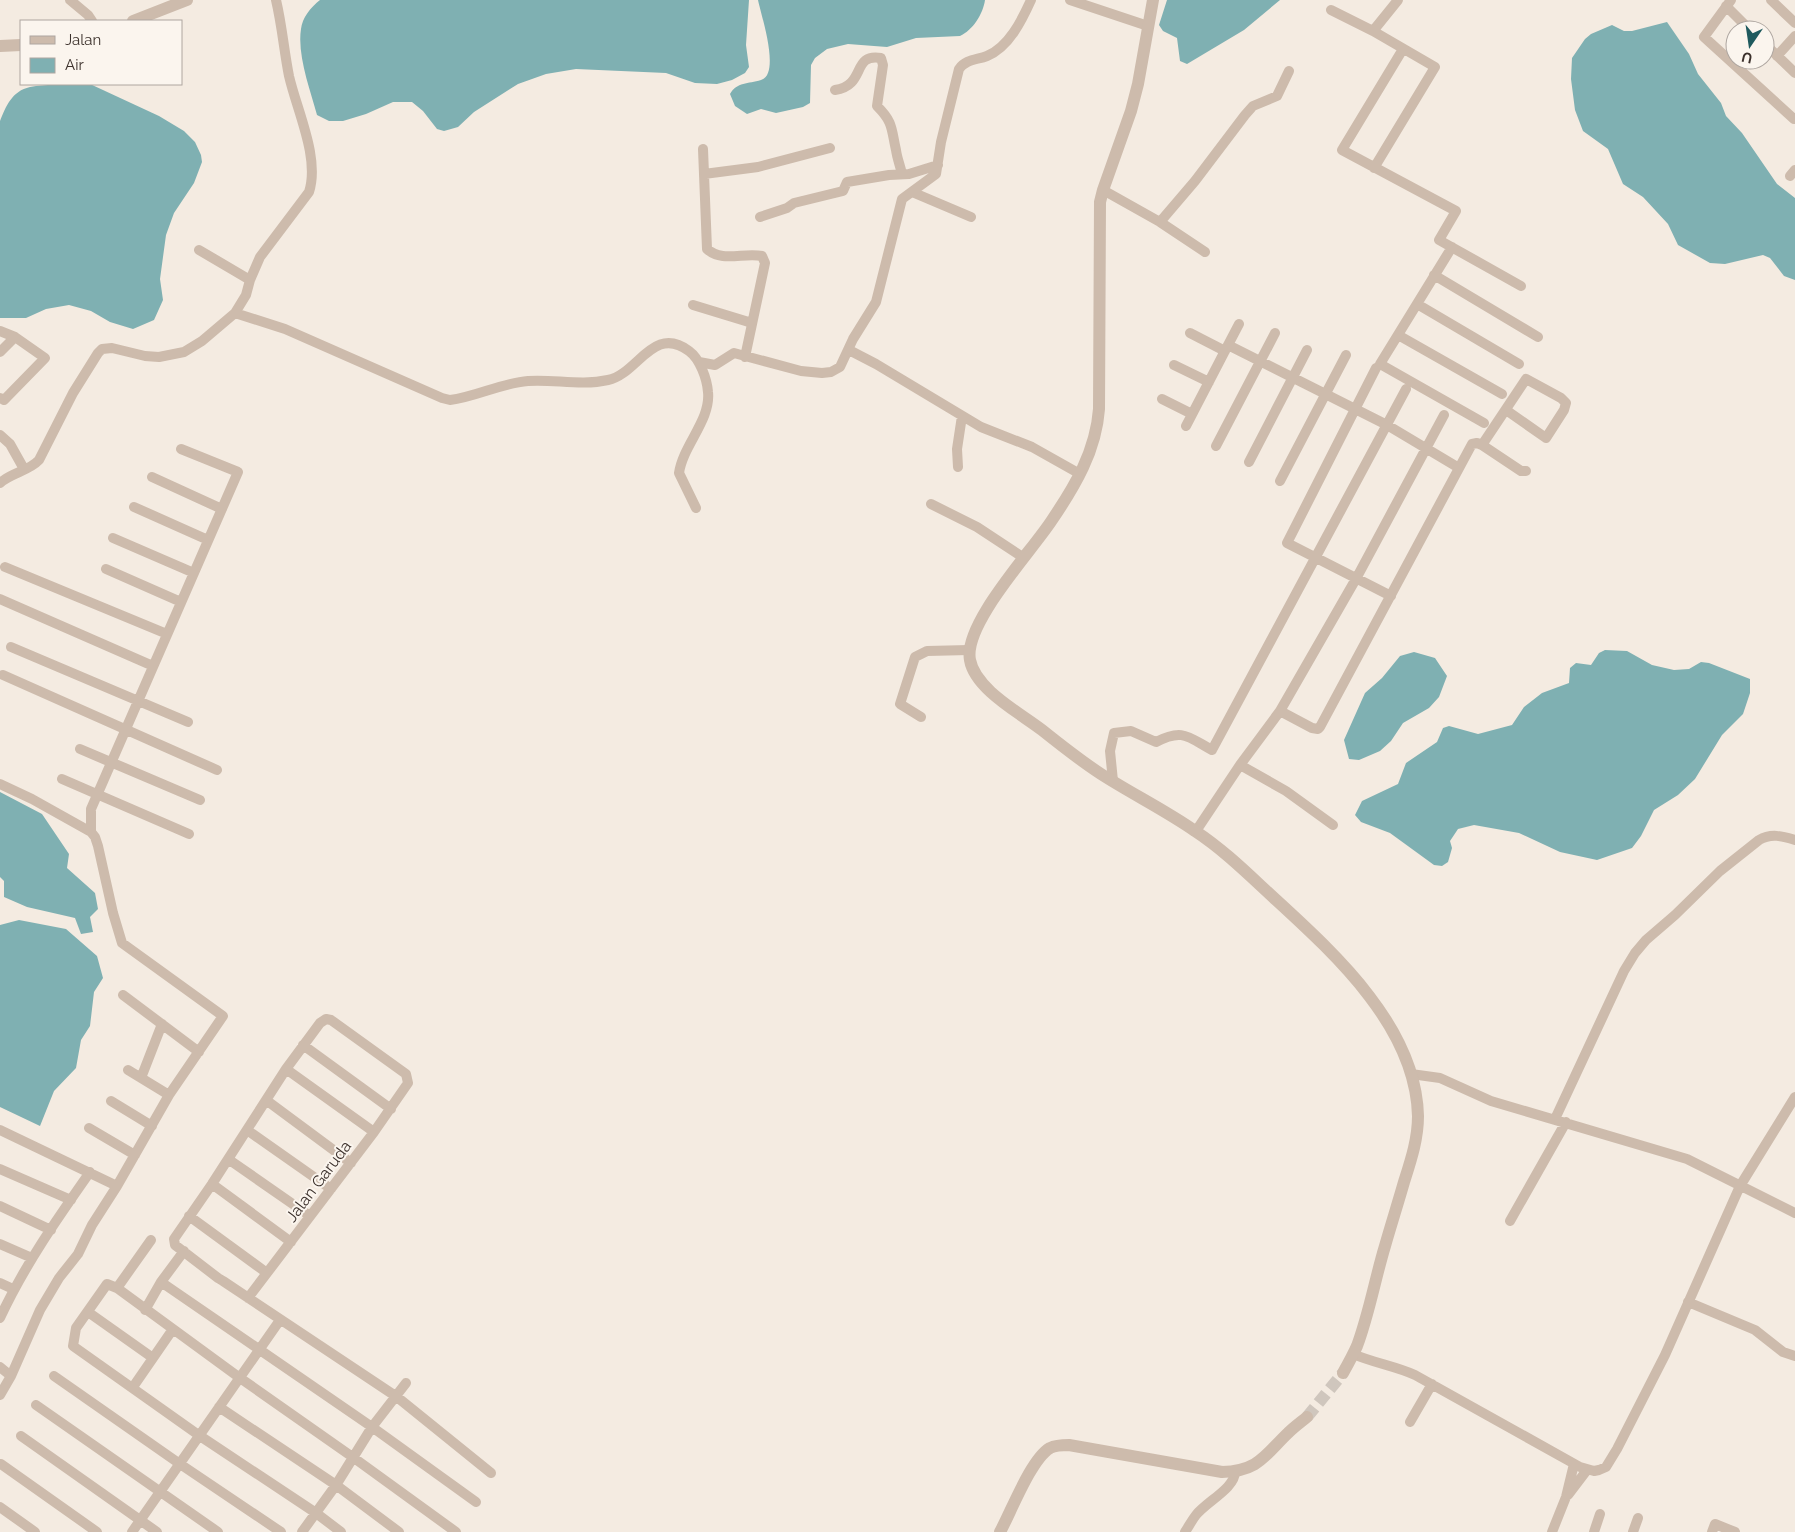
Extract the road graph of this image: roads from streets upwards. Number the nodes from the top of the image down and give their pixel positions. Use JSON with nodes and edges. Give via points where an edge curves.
{"nodes":[{"id":1,"x":70,"y":0,"type":"edge"},
{"id":2,"x":187,"y":0,"type":"edge"},
{"id":3,"x":276,"y":0,"type":"edge"},
{"id":4,"x":1031,"y":0,"type":"edge"},
{"id":5,"x":1070,"y":0,"type":"edge"},
{"id":6,"x":1153,"y":0,"type":"edge"},
{"id":7,"x":1398,"y":0,"type":"edge"},
{"id":8,"x":1771,"y":0,"type":"edge"},
{"id":9,"x":1728,"y":3,"type":"edge"},
{"id":10,"x":1331,"y":10,"type":"dead end"},
{"id":11,"x":91,"y":20,"type":"edge"},
{"id":12,"x":136,"y":20,"type":"edge"},
{"id":13,"x":1742,"y":20,"type":"edge"},
{"id":14,"x":1795,"y":23,"type":"edge"},
{"id":15,"x":1148,"y":26,"type":"junction"},
{"id":16,"x":1373,"y":31,"type":"junction"},
{"id":17,"x":1795,"y":36,"type":"edge"},
{"id":18,"x":20,"y":45,"type":"edge"},
{"id":19,"x":0,"y":46,"type":"edge"},
{"id":20,"x":1403,"y":49,"type":"junction"},
{"id":21,"x":1777,"y":56,"type":"joint"},
{"id":22,"x":1289,"y":71,"type":"dead end"},
{"id":23,"x":1795,"y":73,"type":"edge"},
{"id":24,"x":835,"y":90,"type":"dead end"},
{"id":25,"x":1795,"y":118,"type":"edge"},
{"id":26,"x":830,"y":148,"type":"dead end"},
{"id":27,"x":703,"y":149,"type":"dead end"},
{"id":28,"x":938,"y":165,"type":"junction"},
{"id":29,"x":1374,"y":168,"type":"junction"},
{"id":30,"x":704,"y":174,"type":"junction"},
{"id":31,"x":902,"y":174,"type":"junction"},
{"id":32,"x":1102,"y":190,"type":"junction"},
{"id":33,"x":912,"y":192,"type":"junction"},
{"id":34,"x":760,"y":217,"type":"dead end"},
{"id":35,"x":971,"y":217,"type":"dead end"},
{"id":36,"x":1160,"y":222,"type":"junction"},
{"id":37,"x":1452,"y":247,"type":"junction"},
{"id":38,"x":198,"y":250,"type":"dead end"},
{"id":39,"x":1205,"y":252,"type":"dead end"},
{"id":40,"x":1434,"y":275,"type":"junction"},
{"id":41,"x":250,"y":280,"type":"junction"},
{"id":42,"x":1521,"y":286,"type":"dead end"},
{"id":43,"x":1417,"y":304,"type":"junction"},
{"id":44,"x":693,"y":306,"type":"dead end"},
{"id":45,"x":235,"y":313,"type":"junction"},
{"id":46,"x":752,"y":323,"type":"junction"},
{"id":47,"x":1239,"y":324,"type":"dead end"},
{"id":48,"x":0,"y":331,"type":"edge"},
{"id":49,"x":1190,"y":333,"type":"dead end"},
{"id":50,"x":1275,"y":333,"type":"dead end"},
{"id":51,"x":1398,"y":334,"type":"junction"},
{"id":52,"x":15,"y":337,"type":"junction"},
{"id":53,"x":1538,"y":338,"type":"dead end"},
{"id":54,"x":1227,"y":348,"type":"junction"},
{"id":55,"x":849,"y":350,"type":"junction"},
{"id":56,"x":1307,"y":350,"type":"dead end"},
{"id":57,"x":0,"y":352,"type":"edge"},
{"id":58,"x":1346,"y":355,"type":"dead end"},
{"id":59,"x":745,"y":357,"type":"junction"},
{"id":60,"x":1260,"y":361,"type":"junction"},
{"id":61,"x":699,"y":362,"type":"junction"},
{"id":62,"x":1519,"y":364,"type":"dead end"},
{"id":63,"x":1174,"y":365,"type":"dead end"},
{"id":64,"x":1376,"y":368,"type":"dead end"},
{"id":65,"x":1293,"y":378,"type":"junction"},
{"id":66,"x":1209,"y":382,"type":"junction"},
{"id":67,"x":1406,"y":389,"type":"dead end"},
{"id":68,"x":1502,"y":394,"type":"dead end"},
{"id":69,"x":1325,"y":395,"type":"junction"},
{"id":70,"x":0,"y":398,"type":"edge"},
{"id":71,"x":1162,"y":398,"type":"dead end"},
{"id":72,"x":1506,"y":410,"type":"junction"},
{"id":73,"x":1356,"y":411,"type":"junction"},
{"id":74,"x":1192,"y":414,"type":"junction"},
{"id":75,"x":1444,"y":414,"type":"dead end"},
{"id":76,"x":962,"y":416,"type":"junction"},
{"id":77,"x":1484,"y":424,"type":"dead end"},
{"id":78,"x":1186,"y":426,"type":"dead end"},
{"id":79,"x":1387,"y":426,"type":"junction"},
{"id":80,"x":0,"y":435,"type":"edge"},
{"id":81,"x":1482,"y":445,"type":"junction"},
{"id":82,"x":1216,"y":446,"type":"dead end"},
{"id":83,"x":1426,"y":448,"type":"junction"},
{"id":84,"x":181,"y":449,"type":"dead end"},
{"id":85,"x":1249,"y":462,"type":"dead end"},
{"id":86,"x":958,"y":467,"type":"dead end"},
{"id":87,"x":1459,"y":468,"type":"junction"},
{"id":88,"x":24,"y":469,"type":"junction"},
{"id":89,"x":1526,"y":471,"type":"dead end"},
{"id":90,"x":1080,"y":474,"type":"junction"},
{"id":91,"x":152,"y":477,"type":"dead end"},
{"id":92,"x":1280,"y":481,"type":"dead end"},
{"id":93,"x":0,"y":484,"type":"edge"},
{"id":94,"x":931,"y":504,"type":"dead end"},
{"id":95,"x":134,"y":507,"type":"dead end"},
{"id":96,"x":696,"y":508,"type":"dead end"},
{"id":97,"x":222,"y":509,"type":"junction"},
{"id":98,"x":113,"y":538,"type":"dead end"},
{"id":99,"x":208,"y":540,"type":"junction"},
{"id":100,"x":1316,"y":557,"type":"junction"},
{"id":101,"x":1024,"y":558,"type":"junction"},
{"id":102,"x":5,"y":567,"type":"dead end"},
{"id":103,"x":106,"y":569,"type":"dead end"},
{"id":104,"x":194,"y":573,"type":"junction"},
{"id":105,"x":1357,"y":577,"type":"junction"},
{"id":106,"x":1391,"y":596,"type":"junction"},
{"id":107,"x":0,"y":599,"type":"edge"},
{"id":108,"x":181,"y":602,"type":"junction"},
{"id":109,"x":167,"y":634,"type":"junction"},
{"id":110,"x":11,"y":646,"type":"dead end"},
{"id":111,"x":969,"y":650,"type":"junction"},
{"id":112,"x":153,"y":666,"type":"junction"},
{"id":113,"x":3,"y":675,"type":"dead end"},
{"id":114,"x":138,"y":700,"type":"junction"},
{"id":115,"x":1280,"y":711,"type":"junction"},
{"id":116,"x":921,"y":717,"type":"dead end"},
{"id":117,"x":188,"y":722,"type":"dead end"},
{"id":118,"x":125,"y":730,"type":"junction"},
{"id":119,"x":80,"y":749,"type":"dead end"},
{"id":120,"x":112,"y":762,"type":"junction"},
{"id":121,"x":1240,"y":765,"type":"junction"},
{"id":122,"x":217,"y":770,"type":"dead end"},
{"id":123,"x":62,"y":779,"type":"dead end"},
{"id":124,"x":1113,"y":781,"type":"junction"},
{"id":125,"x":0,"y":784,"type":"edge"},
{"id":126,"x":98,"y":794,"type":"junction"},
{"id":127,"x":200,"y":800,"type":"dead end"},
{"id":128,"x":1333,"y":825,"type":"dead end"},
{"id":129,"x":88,"y":830,"type":"junction"},
{"id":130,"x":1196,"y":831,"type":"junction"},
{"id":131,"x":189,"y":834,"type":"dead end"},
{"id":132,"x":1795,"y":840,"type":"edge"},
{"id":133,"x":123,"y":995,"type":"dead end"},
{"id":134,"x":162,"y":1024,"type":"junction"},
{"id":135,"x":303,"y":1045,"type":"junction"},
{"id":136,"x":199,"y":1052,"type":"junction"},
{"id":137,"x":286,"y":1068,"type":"junction"},
{"id":138,"x":128,"y":1070,"type":"dead end"},
{"id":139,"x":1411,"y":1074,"type":"junction"},
{"id":140,"x":141,"y":1078,"type":"junction"},
{"id":141,"x":169,"y":1095,"type":"junction"},
{"id":142,"x":1795,"y":1097,"type":"edge"},
{"id":143,"x":266,"y":1100,"type":"junction"},
{"id":144,"x":111,"y":1101,"type":"dead end"},
{"id":145,"x":390,"y":1109,"type":"junction"},
{"id":146,"x":1555,"y":1119,"type":"junction"},
{"id":147,"x":1566,"y":1122,"type":"junction"},
{"id":148,"x":152,"y":1126,"type":"junction"},
{"id":149,"x":89,"y":1128,"type":"dead end"},
{"id":150,"x":0,"y":1130,"type":"edge"},
{"id":151,"x":247,"y":1130,"type":"junction"},
{"id":152,"x":374,"y":1132,"type":"junction"},
{"id":153,"x":135,"y":1155,"type":"junction"},
{"id":154,"x":228,"y":1159,"type":"junction"},
{"id":155,"x":351,"y":1163,"type":"junction"},
{"id":156,"x":0,"y":1169,"type":"edge"},
{"id":157,"x":90,"y":1172,"type":"junction"},
{"id":158,"x":212,"y":1184,"type":"junction"},
{"id":159,"x":117,"y":1186,"type":"junction"},
{"id":160,"x":1740,"y":1186,"type":"junction"},
{"id":161,"x":331,"y":1189,"type":"junction"},
{"id":162,"x":71,"y":1200,"type":"junction"},
{"id":163,"x":0,"y":1206,"type":"edge"},
{"id":164,"x":1795,"y":1213,"type":"edge"},
{"id":165,"x":189,"y":1216,"type":"junction"},
{"id":166,"x":310,"y":1216,"type":"junction"},
{"id":167,"x":1510,"y":1221,"type":"dead end"},
{"id":168,"x":51,"y":1230,"type":"junction"},
{"id":169,"x":151,"y":1240,"type":"dead end"},
{"id":170,"x":291,"y":1242,"type":"junction"},
{"id":171,"x":0,"y":1244,"type":"edge"},
{"id":172,"x":184,"y":1251,"type":"junction"},
{"id":173,"x":32,"y":1258,"type":"junction"},
{"id":174,"x":268,"y":1273,"type":"junction"},
{"id":175,"x":162,"y":1282,"type":"junction"},
{"id":176,"x":0,"y":1283,"type":"edge"},
{"id":177,"x":116,"y":1288,"type":"junction"},
{"id":178,"x":13,"y":1289,"type":"junction"},
{"id":179,"x":248,"y":1298,"type":"junction"},
{"id":180,"x":1688,"y":1302,"type":"junction"},
{"id":181,"x":145,"y":1310,"type":"junction"},
{"id":182,"x":88,"y":1312,"type":"junction"},
{"id":183,"x":0,"y":1318,"type":"edge"},
{"id":184,"x":280,"y":1320,"type":"junction"},
{"id":185,"x":173,"y":1329,"type":"junction"},
{"id":186,"x":260,"y":1350,"type":"junction"},
{"id":187,"x":1353,"y":1354,"type":"junction"},
{"id":188,"x":1795,"y":1356,"type":"edge"},
{"id":189,"x":153,"y":1358,"type":"junction"},
{"id":190,"x":0,"y":1367,"type":"edge"},
{"id":191,"x":1343,"y":1373,"type":"tunnel mouth"},
{"id":192,"x":11,"y":1376,"type":"junction"},
{"id":193,"x":54,"y":1376,"type":"dead end"},
{"id":194,"x":240,"y":1378,"type":"junction"},
{"id":195,"x":406,"y":1383,"type":"dead end"},
{"id":196,"x":1432,"y":1384,"type":"junction"},
{"id":197,"x":133,"y":1387,"type":"junction"},
{"id":198,"x":0,"y":1395,"type":"edge"},
{"id":199,"x":397,"y":1397,"type":"junction"},
{"id":200,"x":36,"y":1405,"type":"dead end"},
{"id":201,"x":219,"y":1407,"type":"junction"},
{"id":202,"x":1307,"y":1417,"type":"tunnel mouth"},
{"id":203,"x":1410,"y":1422,"type":"dead end"},
{"id":204,"x":372,"y":1427,"type":"junction"},
{"id":205,"x":21,"y":1436,"type":"dead end"},
{"id":206,"x":200,"y":1436,"type":"junction"},
{"id":207,"x":354,"y":1458,"type":"junction"},
{"id":208,"x":1,"y":1464,"type":"edge"},
{"id":209,"x":180,"y":1464,"type":"junction"},
{"id":210,"x":1574,"y":1464,"type":"junction"},
{"id":211,"x":1587,"y":1470,"type":"junction"},
{"id":212,"x":491,"y":1472,"type":"dead end"},
{"id":213,"x":1235,"y":1472,"type":"junction"},
{"id":214,"x":336,"y":1485,"type":"junction"},
{"id":215,"x":160,"y":1492,"type":"junction"},
{"id":216,"x":1566,"y":1497,"type":"junction"},
{"id":217,"x":476,"y":1502,"type":"dead end"},
{"id":218,"x":0,"y":1507,"type":"edge"},
{"id":219,"x":316,"y":1513,"type":"junction"},
{"id":220,"x":1600,"y":1514,"type":"dead end"},
{"id":221,"x":1638,"y":1518,"type":"dead end"},
{"id":222,"x":140,"y":1521,"type":"junction"},
{"id":223,"x":35,"y":1532,"type":"edge"},
{"id":224,"x":97,"y":1532,"type":"edge"},
{"id":225,"x":132,"y":1532,"type":"edge"},
{"id":226,"x":157,"y":1532,"type":"edge"},
{"id":227,"x":218,"y":1532,"type":"edge"},
{"id":228,"x":281,"y":1532,"type":"edge"},
{"id":229,"x":302,"y":1532,"type":"edge"},
{"id":230,"x":341,"y":1532,"type":"edge"},
{"id":231,"x":398,"y":1532,"type":"edge"},
{"id":232,"x":456,"y":1532,"type":"edge"},
{"id":233,"x":1000,"y":1532,"type":"edge"},
{"id":234,"x":1185,"y":1532,"type":"edge"},
{"id":235,"x":1552,"y":1532,"type":"edge"},
{"id":236,"x":1594,"y":1532,"type":"edge"},
{"id":237,"x":1633,"y":1532,"type":"edge"},
{"id":238,"x":1712,"y":1532,"type":"edge"},
{"id":239,"x":1735,"y":1532,"type":"edge"}],
"edges":[{"from":1,"to":11,"type":"street"},
{"from":2,"to":12,"type":"street"},
{"from":3,"to":41,"type":"street","via":[[289,74],[312,161],[312,182],[309,192],[260,257]]},
{"from":4,"to":28,"type":"street","via":[[1022,20],[997,51],[966,62],[959,69]]},
{"from":5,"to":15,"type":"street"},
{"from":6,"to":15,"type":"street"},
{"from":7,"to":16,"type":"street"},
{"from":8,"to":14,"type":"street"},
{"from":9,"to":13,"type":"street"},
{"from":9,"to":25,"type":"street","via":[[1704,37]]},
{"from":10,"to":16,"type":"street"},
{"from":15,"to":32,"type":"street","via":[[1131,111]]},
{"from":16,"to":20,"type":"street"},
{"from":17,"to":21,"type":"street"},
{"from":18,"to":19,"type":"street"},
{"from":20,"to":29,"type":"street","via":[[1342,150]]},
{"from":20,"to":29,"type":"street","via":[[1435,67]]},
{"from":21,"to":23,"type":"street"},
{"from":22,"to":36,"type":"street","via":[[1278,96],[1254,106],[1245,115]]},
{"from":24,"to":31,"type":"street","via":[[852,84],[863,61],[872,56],[881,58],[883,65],[877,106],[894,131]]},
{"from":26,"to":30,"type":"street","via":[[758,167]]},
{"from":27,"to":30,"type":"street"},
{"from":28,"to":31,"type":"street"},
{"from":28,"to":33,"type":"street","via":[[936,174]]},
{"from":29,"to":37,"type":"street","via":[[1456,210],[1439,240]]},
{"from":30,"to":46,"type":"street","via":[[707,249],[726,256],[758,255],[765,259]]},
{"from":31,"to":34,"type":"street","via":[[847,182],[843,191],[794,203]]},
{"from":32,"to":36,"type":"street"},
{"from":32,"to":90,"type":"street","via":[[1098,425]]},
{"from":33,"to":35,"type":"street"},
{"from":33,"to":55,"type":"street","via":[[902,199],[876,302]]},
{"from":36,"to":39,"type":"street"},
{"from":37,"to":40,"type":"street"},
{"from":37,"to":42,"type":"street"},
{"from":38,"to":41,"type":"street"},
{"from":40,"to":43,"type":"street"},
{"from":40,"to":53,"type":"street"},
{"from":41,"to":45,"type":"street","via":[[246,295]]},
{"from":43,"to":51,"type":"street"},
{"from":43,"to":62,"type":"street"},
{"from":44,"to":46,"type":"street"},
{"from":45,"to":61,"type":"street","via":[[285,329],[453,400],[528,381],[571,383],[609,380],[618,377],[653,347],[664,344],[685,348]]},
{"from":45,"to":88,"type":"street","via":[[193,348],[171,356],[145,356],[112,348],[102,349],[74,393],[39,460]]},
{"from":46,"to":59,"type":"street"},
{"from":47,"to":54,"type":"street"},
{"from":48,"to":52,"type":"street"},
{"from":49,"to":54,"type":"street"},
{"from":50,"to":60,"type":"street"},
{"from":51,"to":68,"type":"street"},
{"from":51,"to":77,"type":"street","via":[[1380,364]]},
{"from":52,"to":57,"type":"street"},
{"from":52,"to":70,"type":"street","via":[[45,358],[4,400]]},
{"from":54,"to":60,"type":"street"},
{"from":54,"to":66,"type":"street"},
{"from":55,"to":59,"type":"street","via":[[840,367],[822,373]]},
{"from":55,"to":76,"type":"street"},
{"from":56,"to":65,"type":"street"},
{"from":58,"to":69,"type":"street"},
{"from":59,"to":61,"type":"street","via":[[731,354],[715,365]]},
{"from":60,"to":65,"type":"street"},
{"from":60,"to":82,"type":"street"},
{"from":61,"to":96,"type":"street","via":[[708,392],[707,407],[679,474]]},
{"from":63,"to":66,"type":"street"},
{"from":64,"to":73,"type":"street"},
{"from":65,"to":69,"type":"street"},
{"from":65,"to":85,"type":"street"},
{"from":66,"to":74,"type":"street"},
{"from":67,"to":79,"type":"street"},
{"from":69,"to":73,"type":"street"},
{"from":69,"to":92,"type":"street"},
{"from":71,"to":74,"type":"street"},
{"from":72,"to":72,"type":"street","via":[[1546,438],[1566,403],[1526,380]]},
{"from":72,"to":81,"type":"street"},
{"from":73,"to":79,"type":"street"},
{"from":73,"to":100,"type":"street","via":[[1287,542]]},
{"from":74,"to":78,"type":"street"},
{"from":75,"to":83,"type":"street"},
{"from":76,"to":86,"type":"street"},
{"from":76,"to":90,"type":"street"},
{"from":79,"to":83,"type":"street"},
{"from":79,"to":100,"type":"street"},
{"from":80,"to":88,"type":"street","via":[[10,444]]},
{"from":81,"to":87,"type":"street","via":[[1472,444]]},
{"from":81,"to":89,"type":"street","via":[[1521,471]]},
{"from":83,"to":87,"type":"street"},
{"from":83,"to":105,"type":"street"},
{"from":84,"to":97,"type":"street","via":[[238,472]]},
{"from":87,"to":106,"type":"street"},
{"from":88,"to":93,"type":"street","via":[[7,476]]},
{"from":90,"to":101,"type":"street"},
{"from":91,"to":97,"type":"street"},
{"from":94,"to":101,"type":"street","via":[[976,527]]},
{"from":95,"to":99,"type":"street"},
{"from":97,"to":99,"type":"street"},
{"from":98,"to":104,"type":"street"},
{"from":99,"to":104,"type":"street"},
{"from":100,"to":105,"type":"street"},
{"from":100,"to":124,"type":"street","via":[[1212,750],[1184,734],[1156,742],[1131,731],[1114,733],[1110,751]]},
{"from":101,"to":111,"type":"street","via":[[984,615]]},
{"from":102,"to":109,"type":"street"},
{"from":103,"to":108,"type":"street"},
{"from":104,"to":108,"type":"street"},
{"from":105,"to":106,"type":"street"},
{"from":105,"to":115,"type":"street"},
{"from":106,"to":115,"type":"street","via":[[1320,727],[1316,729]]},
{"from":107,"to":112,"type":"street"},
{"from":108,"to":109,"type":"street"},
{"from":109,"to":112,"type":"street"},
{"from":110,"to":114,"type":"street"},
{"from":111,"to":116,"type":"street","via":[[927,651],[915,657],[900,704]]},
{"from":111,"to":124,"type":"street","via":[[972,671],[983,685],[1072,754]]},
{"from":112,"to":114,"type":"street"},
{"from":113,"to":118,"type":"street"},
{"from":114,"to":117,"type":"street"},
{"from":114,"to":118,"type":"street"},
{"from":115,"to":121,"type":"street"},
{"from":118,"to":120,"type":"street"},
{"from":118,"to":122,"type":"street"},
{"from":119,"to":120,"type":"street"},
{"from":120,"to":126,"type":"street"},
{"from":120,"to":127,"type":"street"},
{"from":121,"to":128,"type":"street","via":[[1286,791]]},
{"from":121,"to":130,"type":"street"},
{"from":123,"to":126,"type":"street"},
{"from":124,"to":130,"type":"street"},
{"from":125,"to":129,"type":"street"},
{"from":126,"to":129,"type":"street","via":[[91,809]]},
{"from":126,"to":131,"type":"street"},
{"from":129,"to":136,"type":"street","via":[[98,846],[122,943],[223,1016]]},
{"from":130,"to":139,"type":"street","via":[[1243,868],[1355,978],[1388,1024]]},
{"from":132,"to":146,"type":"street","via":[[1773,835],[1759,840],[1720,871],[1646,940],[1624,971]]},
{"from":133,"to":134,"type":"street"},
{"from":134,"to":136,"type":"street"},
{"from":134,"to":140,"type":"street"},
{"from":135,"to":137,"type":"street"},
{"from":135,"to":145,"type":"street"},
{"from":135,"to":145,"type":"street","name":"Jalan Garuda","via":[[320,1023],[331,1020],[406,1074],[408,1084]]},
{"from":136,"to":141,"type":"street"},
{"from":137,"to":143,"type":"street"},
{"from":137,"to":152,"type":"street"},
{"from":138,"to":140,"type":"street"},
{"from":139,"to":146,"type":"street","via":[[1440,1078],[1482,1098]]},
{"from":139,"to":187,"type":"street","via":[[1417,1099],[1416,1142]]},
{"from":140,"to":141,"type":"street"},
{"from":141,"to":148,"type":"street"},
{"from":142,"to":160,"type":"street"},
{"from":143,"to":151,"type":"street"},
{"from":143,"to":155,"type":"street"},
{"from":144,"to":148,"type":"street"},
{"from":145,"to":152,"type":"street","name":"Jalan Garuda"},
{"from":146,"to":147,"type":"street"},
{"from":147,"to":160,"type":"street","via":[[1687,1159]]},
{"from":147,"to":167,"type":"street"},
{"from":148,"to":153,"type":"street"},
{"from":149,"to":153,"type":"street"},
{"from":150,"to":157,"type":"street"},
{"from":151,"to":154,"type":"street"},
{"from":151,"to":161,"type":"street"},
{"from":152,"to":155,"type":"street","name":"Jalan Garuda"},
{"from":153,"to":159,"type":"street"},
{"from":154,"to":158,"type":"street"},
{"from":154,"to":166,"type":"street"},
{"from":155,"to":161,"type":"street","name":"Jalan Garuda"},
{"from":156,"to":162,"type":"street"},
{"from":157,"to":159,"type":"street"},
{"from":157,"to":162,"type":"street"},
{"from":158,"to":165,"type":"street"},
{"from":158,"to":170,"type":"street"},
{"from":159,"to":192,"type":"street","via":[[78,1254],[40,1310]]},
{"from":160,"to":164,"type":"street"},
{"from":160,"to":180,"type":"street"},
{"from":161,"to":166,"type":"street","name":"Jalan Garuda"},
{"from":162,"to":168,"type":"street"},
{"from":163,"to":168,"type":"street"},
{"from":165,"to":172,"type":"street","via":[[174,1238],[175,1245]]},
{"from":165,"to":174,"type":"street"},
{"from":166,"to":170,"type":"street","name":"Jalan Garuda"},
{"from":168,"to":173,"type":"street"},
{"from":169,"to":177,"type":"street"},
{"from":170,"to":174,"type":"street","name":"Jalan Garuda"},
{"from":171,"to":173,"type":"street"},
{"from":172,"to":175,"type":"street"},
{"from":172,"to":179,"type":"street"},
{"from":173,"to":178,"type":"street"},
{"from":174,"to":179,"type":"street","name":"Jalan Garuda"},
{"from":175,"to":181,"type":"street"},
{"from":175,"to":186,"type":"street"},
{"from":176,"to":178,"type":"street"},
{"from":177,"to":181,"type":"street"},
{"from":177,"to":182,"type":"street","via":[[107,1284]]},
{"from":178,"to":183,"type":"street"},
{"from":179,"to":184,"type":"street"},
{"from":180,"to":188,"type":"street","via":[[1755,1330],[1783,1352]]},
{"from":180,"to":211,"type":"street","via":[[1617,1450],[1606,1467]]},
{"from":181,"to":185,"type":"street"},
{"from":182,"to":189,"type":"street"},
{"from":182,"to":197,"type":"street","via":[[76,1328],[73,1346]]},
{"from":184,"to":186,"type":"street"},
{"from":184,"to":199,"type":"street"},
{"from":185,"to":189,"type":"street"},
{"from":185,"to":194,"type":"street"},
{"from":186,"to":194,"type":"street"},
{"from":186,"to":204,"type":"street"},
{"from":187,"to":191,"type":"street"},
{"from":187,"to":196,"type":"street","via":[[1371,1362],[1395,1366]]},
{"from":189,"to":197,"type":"street"},
{"from":190,"to":192,"type":"street"},
{"from":192,"to":198,"type":"street"},
{"from":193,"to":209,"type":"street"},
{"from":194,"to":201,"type":"street"},
{"from":194,"to":207,"type":"street"},
{"from":195,"to":199,"type":"street"},
{"from":196,"to":203,"type":"street"},
{"from":196,"to":210,"type":"street"},
{"from":197,"to":206,"type":"street"},
{"from":199,"to":204,"type":"street"},
{"from":199,"to":212,"type":"street"},
{"from":200,"to":215,"type":"street"},
{"from":201,"to":206,"type":"street"},
{"from":201,"to":214,"type":"street"},
{"from":202,"to":213,"type":"street","via":[[1265,1458]]},
{"from":204,"to":207,"type":"street"},
{"from":204,"to":217,"type":"street"},
{"from":205,"to":222,"type":"street"},
{"from":206,"to":209,"type":"street"},
{"from":206,"to":219,"type":"street"},
{"from":207,"to":214,"type":"street"},
{"from":207,"to":232,"type":"street"},
{"from":208,"to":224,"type":"street"},
{"from":209,"to":215,"type":"street"},
{"from":209,"to":228,"type":"street"},
{"from":210,"to":211,"type":"street"},
{"from":210,"to":216,"type":"street"},
{"from":211,"to":216,"type":"street"},
{"from":213,"to":233,"type":"street","via":[[1085,1447],[1051,1447],[1038,1460]]},
{"from":213,"to":234,"type":"street","via":[[1230,1484],[1195,1516]]},
{"from":214,"to":219,"type":"street"},
{"from":214,"to":231,"type":"street"},
{"from":215,"to":222,"type":"street"},
{"from":215,"to":227,"type":"street"},
{"from":216,"to":235,"type":"street"},
{"from":218,"to":223,"type":"street"},
{"from":219,"to":229,"type":"street"},
{"from":219,"to":230,"type":"street"},
{"from":220,"to":236,"type":"street"},
{"from":221,"to":237,"type":"street"},
{"from":222,"to":225,"type":"street"},
{"from":222,"to":226,"type":"street"},
{"from":238,"to":239,"type":"street","via":[[1715,1524]]}]}
